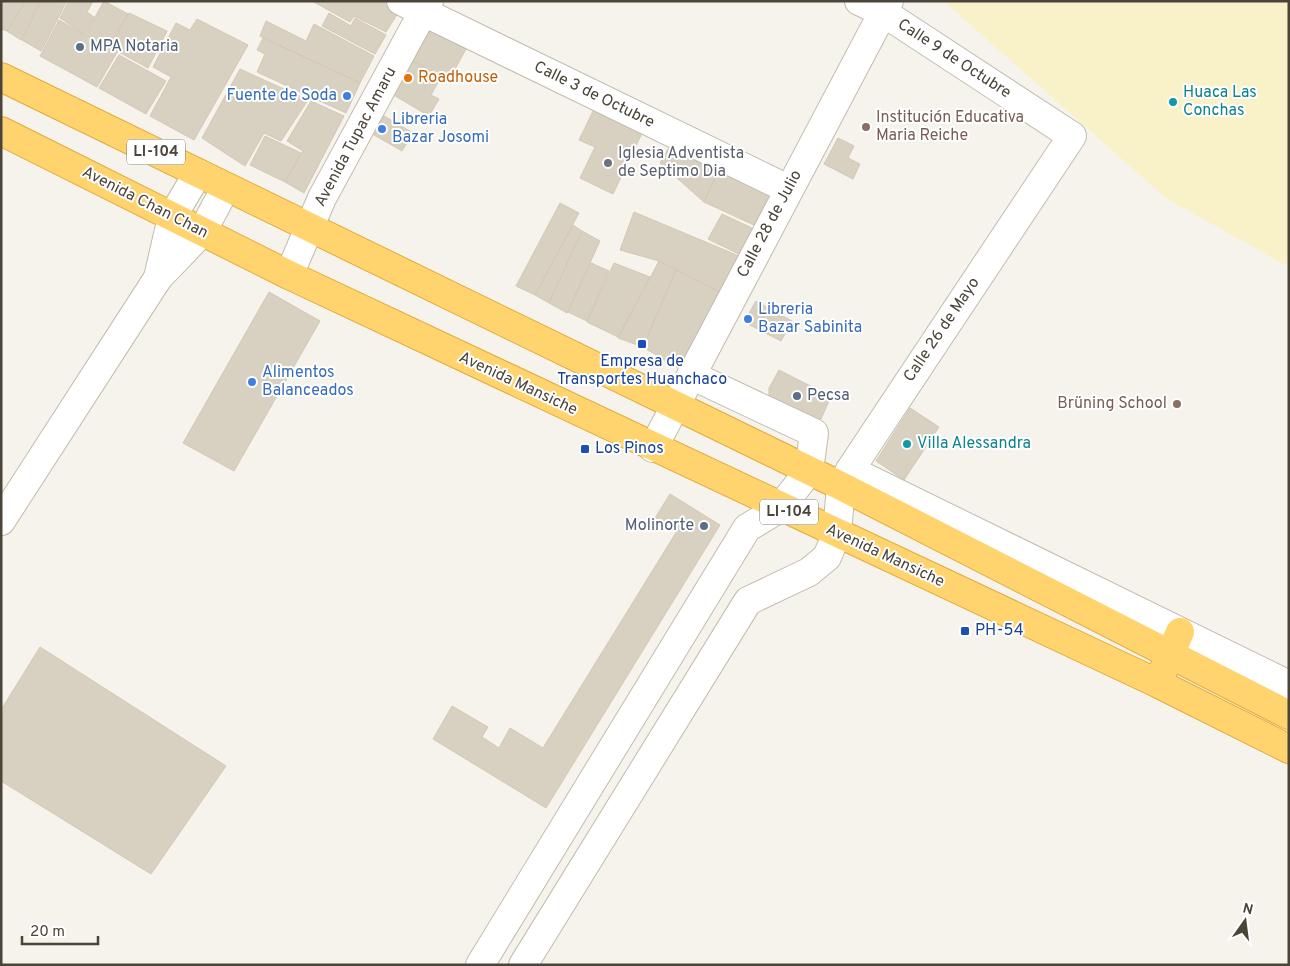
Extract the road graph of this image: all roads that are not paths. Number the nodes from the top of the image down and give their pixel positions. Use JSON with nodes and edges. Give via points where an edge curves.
{"nodes":[{"id":1,"x":859,"y":1,"type":"edge"},
{"id":2,"x":418,"y":5,"type":"edge"},
{"id":3,"x":886,"y":7,"type":"edge"},
{"id":4,"x":1,"y":77,"type":"edge"},
{"id":5,"x":1,"y":131,"type":"edge"},
{"id":6,"x":1072,"y":136,"type":"joint"},
{"id":7,"x":198,"y":173,"type":"junction"},
{"id":8,"x":226,"y":187,"type":"junction"},
{"id":9,"x":788,"y":189,"type":"junction"},
{"id":10,"x":172,"y":217,"type":"junction"},
{"id":11,"x":309,"y":228,"type":"junction"},
{"id":12,"x":202,"y":232,"type":"junction"},
{"id":13,"x":289,"y":275,"type":"junction"},
{"id":14,"x":158,"y":278,"type":"junction"},
{"id":15,"x":691,"y":374,"type":"junction"},
{"id":16,"x":738,"y":396,"type":"junction"},
{"id":17,"x":674,"y":405,"type":"junction"},
{"id":18,"x":701,"y":418,"type":"junction"},
{"id":19,"x":653,"y":448,"type":"junction"},
{"id":20,"x":809,"y":471,"type":"junction"},
{"id":21,"x":845,"y":478,"type":"junction"},
{"id":22,"x":780,"y":508,"type":"junction"},
{"id":23,"x":1,"y":521,"type":"edge"},
{"id":24,"x":838,"y":533,"type":"junction"},
{"id":25,"x":1175,"y":644,"type":"junction"},
{"id":26,"x":1157,"y":683,"type":"junction"},
{"id":27,"x":1289,"y":685,"type":"edge"},
{"id":28,"x":1289,"y":715,"type":"edge"},
{"id":29,"x":1289,"y":749,"type":"edge"},
{"id":30,"x":480,"y":965,"type":"edge"},
{"id":31,"x":523,"y":965,"type":"edge"}],
"edges":[{"from":1,"to":3,"type":"street","name":"Calle 9 de Octubre"},
{"from":2,"to":9,"type":"street","name":"Calle 3 de Octubre"},
{"from":2,"to":11,"type":"street","name":"Avenida Tupac Amaru"},
{"from":3,"to":6,"type":"street","name":"Calle 9 de Octubre"},
{"from":3,"to":9,"type":"street","name":"Calle 28 de Julio"},
{"from":4,"to":7,"type":"highway","number":"LI-104"},
{"from":5,"to":10,"type":"highway","name":"Avenida Chan Chan","number":"LI-104"},
{"from":6,"to":21,"type":"street","name":"Calle 26 de Mayo"},
{"from":7,"to":8,"type":"highway","number":"LI-104"},
{"from":7,"to":10,"type":"street"},
{"from":8,"to":11,"type":"highway","number":"LI-104"},
{"from":8,"to":12,"type":"street"},
{"from":9,"to":15,"type":"street","name":"Calle 28 de Julio"},
{"from":10,"to":12,"type":"highway","name":"Avenida Chan Chan","number":"LI-104"},
{"from":10,"to":14,"type":"street"},
{"from":11,"to":13,"type":"street","name":"Avenida Tupac Amaru"},
{"from":11,"to":17,"type":"highway","number":"LI-104"},
{"from":12,"to":13,"type":"highway","name":"Avenida Chan Chan","number":"LI-104"},
{"from":12,"to":14,"type":"street"},
{"from":13,"to":19,"type":"highway","name":"Avenida Mansiche","number":"LI-104"},
{"from":14,"to":23,"type":"street"},
{"from":15,"to":16,"type":"street"},
{"from":15,"to":17,"type":"street","name":"Calle 28 de Julio"},
{"from":16,"to":18,"type":"street"},
{"from":16,"to":20,"type":"street","via":[[814,433]]},
{"from":17,"to":18,"type":"highway","number":"LI-104"},
{"from":17,"to":19,"type":"street","name":"Calle 28 de Julio"},
{"from":18,"to":20,"type":"highway","number":"LI-104"},
{"from":19,"to":22,"type":"highway","name":"Avenida Mansiche","number":"LI-104"},
{"from":20,"to":21,"type":"highway","number":"LI-104"},
{"from":20,"to":22,"type":"street"},
{"from":21,"to":24,"type":"street","name":"Calle 26 de Mayo"},
{"from":21,"to":25,"type":"highway","number":"LI-104"},
{"from":22,"to":24,"type":"highway","name":"Avenida Mansiche","number":"LI-104"},
{"from":22,"to":30,"type":"street","via":[[747,528]]},
{"from":24,"to":26,"type":"highway","name":"Avenida Mansiche","number":"LI-104"},
{"from":24,"to":31,"type":"street","via":[[827,557],[809,572],[748,601]]},
{"from":25,"to":26,"type":"highway"},
{"from":25,"to":27,"type":"street"},
{"from":25,"to":28,"type":"highway","number":"LI-104"},
{"from":26,"to":29,"type":"highway","name":"Avenida Mansiche","number":"LI-104"}]}
